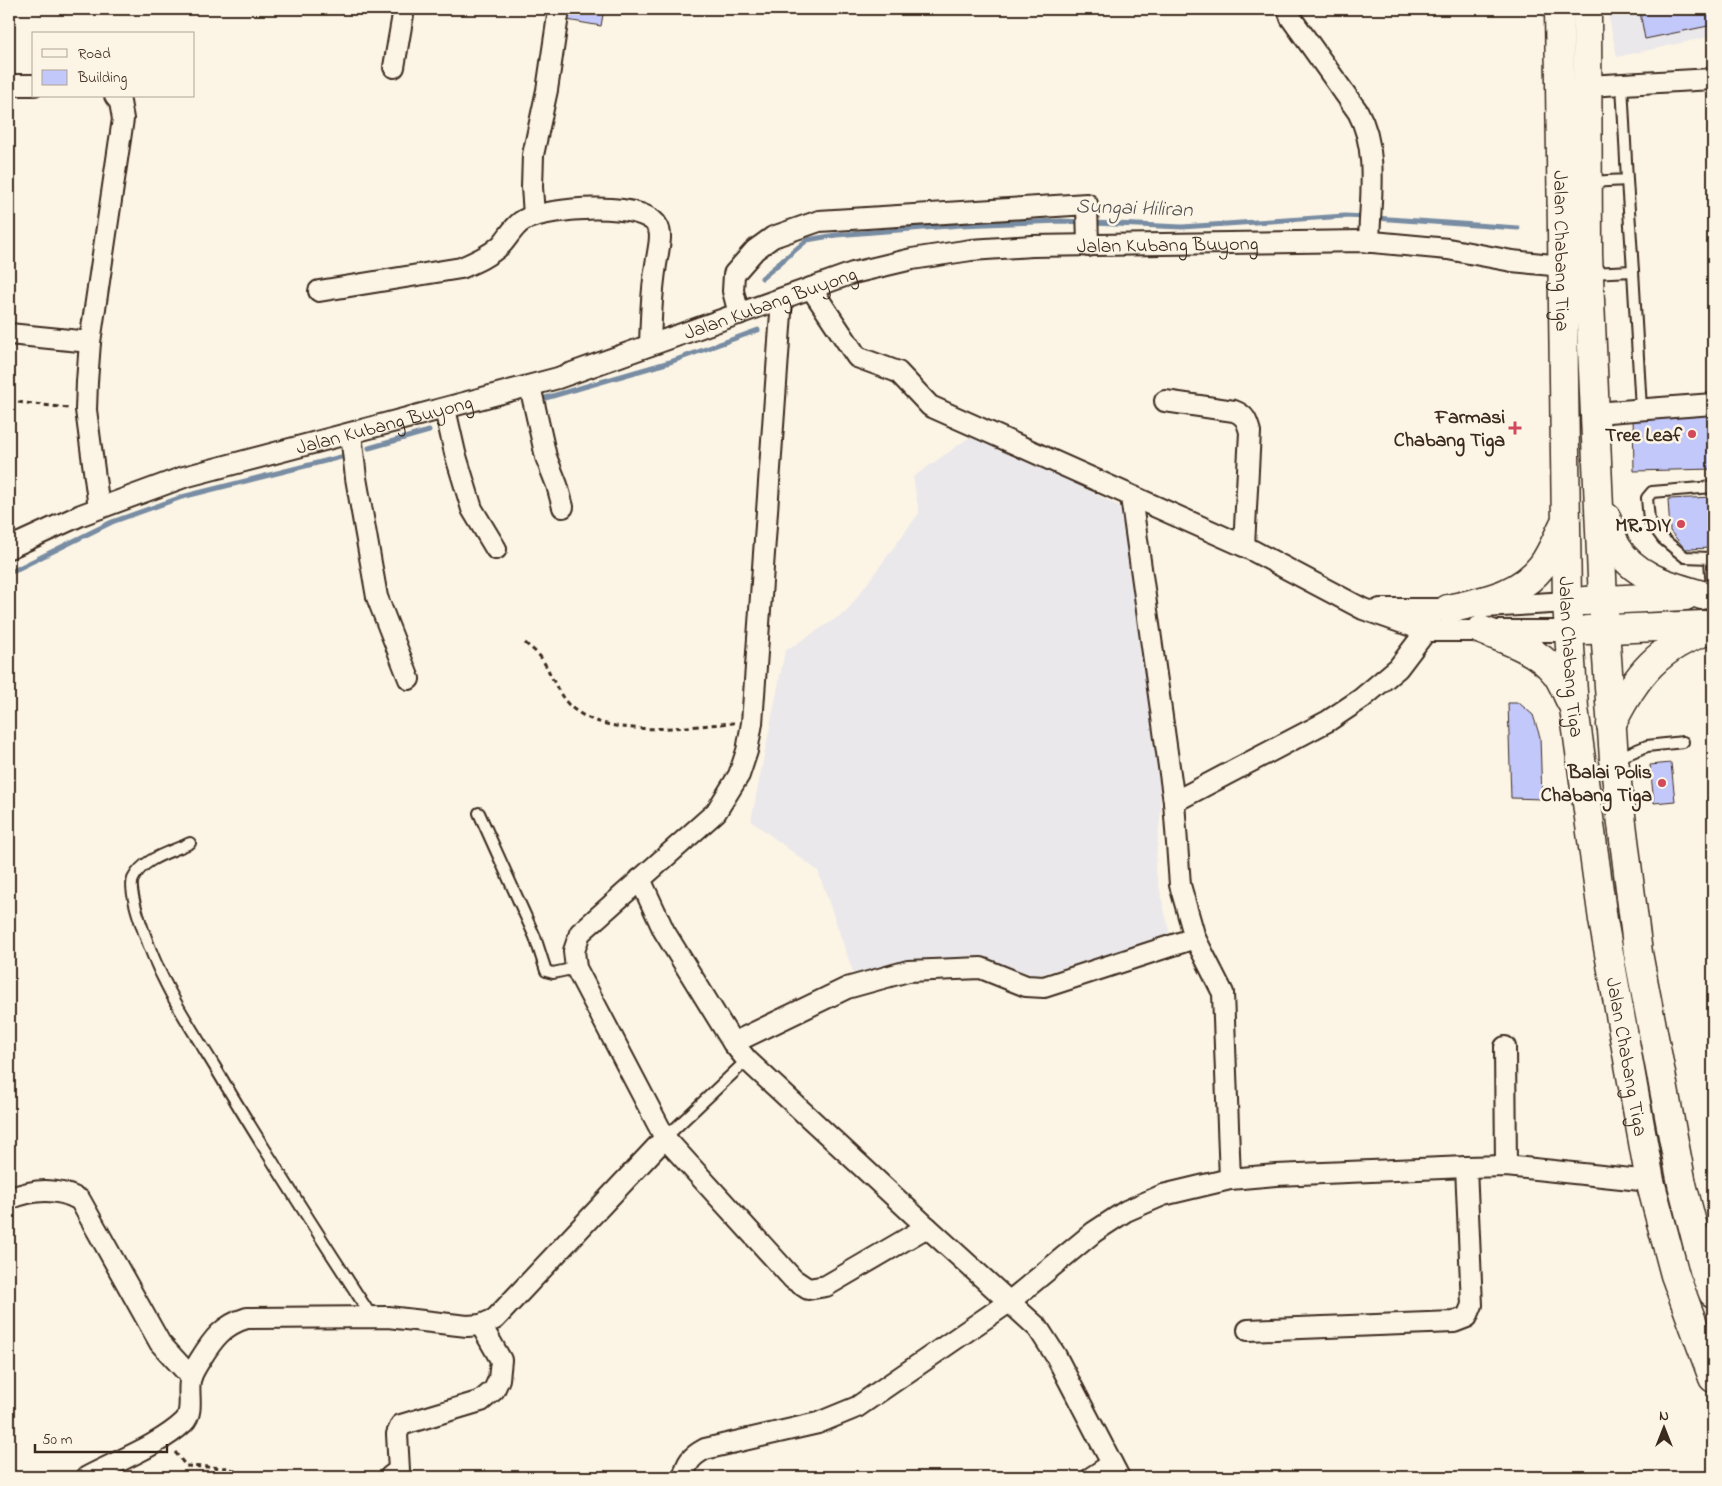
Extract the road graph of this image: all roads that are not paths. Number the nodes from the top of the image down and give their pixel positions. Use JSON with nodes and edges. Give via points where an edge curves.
{"nodes":[{"id":1,"x":404,"y":9,"type":"edge"},
{"id":2,"x":559,"y":9,"type":"edge"},
{"id":3,"x":1288,"y":9,"type":"edge"},
{"id":4,"x":1559,"y":9,"type":"edge"},
{"id":5,"x":1587,"y":9,"type":"edge"},
{"id":6,"x":394,"y":67,"type":"dead end"},
{"id":7,"x":1713,"y":79,"type":"edge"},
{"id":8,"x":1622,"y":84,"type":"junction"},
{"id":9,"x":9,"y":85,"type":"edge"},
{"id":10,"x":32,"y":85,"type":"edge"},
{"id":11,"x":1587,"y":86,"type":"junction"},
{"id":12,"x":117,"y":98,"type":"edge"},
{"id":13,"x":1628,"y":180,"type":"junction"},
{"id":14,"x":1578,"y":189,"type":"junction"},
{"id":15,"x":534,"y":215,"type":"junction"},
{"id":16,"x":1369,"y":242,"type":"junction"},
{"id":17,"x":1088,"y":246,"type":"junction"},
{"id":18,"x":1575,"y":262,"type":"junction"},
{"id":19,"x":1633,"y":271,"type":"junction"},
{"id":20,"x":811,"y":288,"type":"junction"},
{"id":21,"x":319,"y":291,"type":"dead end"},
{"id":22,"x":782,"y":299,"type":"junction"},
{"id":23,"x":739,"y":314,"type":"junction"},
{"id":24,"x":9,"y":334,"type":"edge"},
{"id":25,"x":90,"y":342,"type":"junction"},
{"id":26,"x":650,"y":344,"type":"junction"},
{"id":27,"x":530,"y":386,"type":"junction"},
{"id":28,"x":1165,"y":401,"type":"dead end"},
{"id":29,"x":1713,"y":404,"type":"edge"},
{"id":30,"x":445,"y":408,"type":"junction"},
{"id":31,"x":1641,"y":409,"type":"junction"},
{"id":32,"x":1595,"y":413,"type":"junction"},
{"id":33,"x":351,"y":434,"type":"junction"},
{"id":34,"x":1713,"y":487,"type":"edge"},
{"id":35,"x":1598,"y":494,"type":"junction"},
{"id":36,"x":1131,"y":497,"type":"junction"},
{"id":37,"x":563,"y":506,"type":"dead end"},
{"id":38,"x":99,"y":508,"type":"junction"},
{"id":39,"x":1565,"y":521,"type":"junction"},
{"id":40,"x":1244,"y":546,"type":"junction"},
{"id":41,"x":9,"y":548,"type":"edge"},
{"id":42,"x":496,"y":549,"type":"dead end"},
{"id":43,"x":1712,"y":558,"type":"edge"},
{"id":44,"x":1709,"y":594,"type":"edge"},
{"id":45,"x":1603,"y":600,"type":"junction"},
{"id":46,"x":1566,"y":602,"type":"junction"},
{"id":47,"x":1363,"y":609,"type":"junction"},
{"id":48,"x":1440,"y":609,"type":"junction"},
{"id":49,"x":1713,"y":625,"type":"edge"},
{"id":50,"x":1605,"y":629,"type":"junction"},
{"id":51,"x":1713,"y":629,"type":"edge"},
{"id":52,"x":1481,"y":630,"type":"junction"},
{"id":53,"x":1426,"y":631,"type":"junction"},
{"id":54,"x":1569,"y":631,"type":"junction"},
{"id":55,"x":409,"y":678,"type":"dead end"},
{"id":56,"x":1574,"y":708,"type":"junction"},
{"id":57,"x":1611,"y":726,"type":"junction"},
{"id":58,"x":1683,"y":742,"type":"dead end"},
{"id":59,"x":1614,"y":759,"type":"junction"},
{"id":60,"x":1174,"y":802,"type":"junction"},
{"id":61,"x":478,"y":813,"type":"dead end"},
{"id":62,"x":190,"y":843,"type":"dead end"},
{"id":63,"x":640,"y":879,"type":"junction"},
{"id":64,"x":1195,"y":938,"type":"junction"},
{"id":65,"x":576,"y":968,"type":"junction"},
{"id":66,"x":733,"y":1043,"type":"junction"},
{"id":67,"x":1505,"y":1048,"type":"dead end"},
{"id":68,"x":747,"y":1060,"type":"junction"},
{"id":69,"x":665,"y":1138,"type":"junction"},
{"id":70,"x":1506,"y":1166,"type":"junction"},
{"id":71,"x":1466,"y":1167,"type":"junction"},
{"id":72,"x":1230,"y":1179,"type":"junction"},
{"id":73,"x":1650,"y":1181,"type":"junction"},
{"id":74,"x":9,"y":1199,"type":"edge"},
{"id":75,"x":927,"y":1227,"type":"junction"},
{"id":76,"x":1713,"y":1293,"type":"edge"},
{"id":77,"x":1009,"y":1302,"type":"junction"},
{"id":78,"x":372,"y":1317,"type":"junction"},
{"id":79,"x":481,"y":1325,"type":"junction"},
{"id":80,"x":1248,"y":1330,"type":"dead end"},
{"id":81,"x":190,"y":1377,"type":"junction"},
{"id":82,"x":1713,"y":1378,"type":"edge"},
{"id":83,"x":1115,"y":1471,"type":"edge"},
{"id":84,"x":87,"y":1477,"type":"edge"},
{"id":85,"x":390,"y":1477,"type":"edge"},
{"id":86,"x":684,"y":1477,"type":"edge"},
{"id":87,"x":1092,"y":1477,"type":"edge"}],
"edges":[{"from":1,"to":6,"type":"street"},
{"from":2,"to":15,"type":"street","via":[[533,156]]},
{"from":3,"to":16,"type":"street","via":[[1365,126],[1371,166]]},
{"from":4,"to":14,"type":"main road","name":"Jalan Chabang Tiga"},
{"from":5,"to":11,"type":"main road","name":"Jalan Chabang Tiga"},
{"from":7,"to":8,"type":"street"},
{"from":8,"to":11,"type":"street"},
{"from":8,"to":13,"type":"lane"},
{"from":9,"to":10,"type":"street"},
{"from":11,"to":14,"type":"main road","name":"Jalan Chabang Tiga"},
{"from":12,"to":25,"type":"street","via":[[123,119]]},
{"from":13,"to":14,"type":"lane"},
{"from":13,"to":19,"type":"lane"},
{"from":14,"to":18,"type":"main road","name":"Jalan Chabang Tiga"},
{"from":15,"to":21,"type":"street","via":[[521,221],[500,246],[461,268]]},
{"from":15,"to":26,"type":"street","via":[[606,208],[637,212],[658,226],[660,238],[653,280]]},
{"from":16,"to":17,"type":"street","name":"Jalan Kubang Buyong"},
{"from":16,"to":18,"type":"street","name":"Jalan Kubang Buyong","via":[[1448,249],[1512,262]]},
{"from":17,"to":20,"type":"street","name":"Jalan Kubang Buyong","via":[[971,250],[912,258]]},
{"from":17,"to":23,"type":"street","via":[[1087,204],[819,221],[773,236],[739,268],[732,280]]},
{"from":18,"to":19,"type":"lane"},
{"from":18,"to":32,"type":"main road","name":"Jalan Chabang Tiga"},
{"from":18,"to":39,"type":"main road","name":"Jalan Chabang Tiga"},
{"from":19,"to":31,"type":"lane"},
{"from":20,"to":22,"type":"street","name":"Jalan Kubang Buyong"},
{"from":20,"to":36,"type":"street","via":[[857,357],[898,372],[930,406]]},
{"from":22,"to":23,"type":"street","name":"Jalan Kubang Buyong"},
{"from":22,"to":63,"type":"street","via":[[752,723],[744,759],[728,795],[716,812]]},
{"from":23,"to":26,"type":"street","name":"Jalan Kubang Buyong"},
{"from":24,"to":25,"type":"street"},
{"from":25,"to":38,"type":"street","via":[[86,410]]},
{"from":26,"to":27,"type":"street","name":"Jalan Kubang Buyong"},
{"from":27,"to":30,"type":"street","name":"Jalan Kubang Buyong"},
{"from":27,"to":37,"type":"street","via":[[546,457]]},
{"from":28,"to":40,"type":"street","via":[[1234,411],[1248,421]]},
{"from":29,"to":31,"type":"street"},
{"from":30,"to":33,"type":"street","name":"Jalan Kubang Buyong"},
{"from":30,"to":42,"type":"street","via":[[472,510]]},
{"from":31,"to":32,"type":"street"},
{"from":32,"to":35,"type":"main road","name":"Jalan Chabang Tiga"},
{"from":33,"to":38,"type":"street","name":"Jalan Kubang Buyong","via":[[184,478]]},
{"from":33,"to":55,"type":"street","via":[[377,597]]},
{"from":34,"to":43,"type":"lane","via":[[1652,492],[1647,498],[1649,520],[1663,539],[1685,557]]},
{"from":35,"to":44,"type":"main road","via":[[1616,546],[1634,565],[1653,579]]},
{"from":35,"to":45,"type":"main road","name":"Jalan Chabang Tiga"},
{"from":36,"to":40,"type":"street"},
{"from":36,"to":60,"type":"street"},
{"from":38,"to":41,"type":"street","name":"Jalan Kubang Buyong"},
{"from":39,"to":46,"type":"main road","name":"Jalan Chabang Tiga"},
{"from":39,"to":48,"type":"main road","via":[[1543,565],[1530,580],[1512,592]]},
{"from":40,"to":47,"type":"street"},
{"from":43,"to":44,"type":"lane"},
{"from":44,"to":45,"type":"main road"},
{"from":45,"to":46,"type":"main road"},
{"from":45,"to":50,"type":"main road","name":"Jalan Chabang Tiga"},
{"from":46,"to":48,"type":"street"},
{"from":46,"to":54,"type":"main road","name":"Jalan Chabang Tiga"},
{"from":47,"to":48,"type":"street"},
{"from":47,"to":53,"type":"street"},
{"from":48,"to":53,"type":"street"},
{"from":49,"to":50,"type":"main road"},
{"from":50,"to":54,"type":"main road"},
{"from":50,"to":57,"type":"main road","name":"Jalan Chabang Tiga"},
{"from":51,"to":57,"type":"main road","via":[[1674,645],[1652,661],[1623,701]]},
{"from":52,"to":53,"type":"street"},
{"from":52,"to":54,"type":"street"},
{"from":52,"to":56,"type":"main road","via":[[1514,642],[1536,656],[1555,672]]},
{"from":53,"to":60,"type":"street","via":[[1398,668],[1361,698],[1328,720]]},
{"from":54,"to":56,"type":"main road","name":"Jalan Chabang Tiga"},
{"from":56,"to":73,"type":"main road","name":"Jalan Chabang Tiga","via":[[1603,920]]},
{"from":57,"to":59,"type":"main road","name":"Jalan Chabang Tiga"},
{"from":58,"to":59,"type":"lane","via":[[1648,746]]},
{"from":59,"to":76,"type":"main road","name":"Jalan Chabang Tiga","via":[[1640,962],[1682,1184]]},
{"from":60,"to":64,"type":"street","via":[[1180,885]]},
{"from":61,"to":65,"type":"lane","via":[[535,936],[546,971],[553,973]]},
{"from":62,"to":78,"type":"lane","via":[[147,862],[140,869],[133,880],[131,893],[136,907],[165,982],[254,1134]]},
{"from":63,"to":65,"type":"street","via":[[580,933],[574,951]]},
{"from":63,"to":66,"type":"street","via":[[664,931]]},
{"from":64,"to":66,"type":"street","via":[[1044,987],[1026,986],[981,968],[908,971],[848,988]]},
{"from":64,"to":72,"type":"street","via":[[1223,993]]},
{"from":65,"to":69,"type":"street"},
{"from":66,"to":68,"type":"street"},
{"from":67,"to":70,"type":"street"},
{"from":68,"to":69,"type":"lane"},
{"from":68,"to":75,"type":"street"},
{"from":69,"to":75,"type":"street","via":[[793,1279],[808,1289],[826,1286]]},
{"from":69,"to":79,"type":"street","via":[[495,1319]]},
{"from":70,"to":71,"type":"street"},
{"from":70,"to":73,"type":"street"},
{"from":71,"to":72,"type":"street"},
{"from":71,"to":80,"type":"street","via":[[1472,1305],[1467,1317],[1454,1322]]},
{"from":72,"to":77,"type":"street","via":[[1163,1195],[1126,1211],[1094,1232]]},
{"from":73,"to":82,"type":"main road","name":"Jalan Chabang Tiga","via":[[1675,1275]]},
{"from":74,"to":81,"type":"street","via":[[22,1193],[50,1190],[80,1200],[160,1343]]},
{"from":75,"to":77,"type":"street"},
{"from":77,"to":83,"type":"street","via":[[1038,1328],[1056,1356]]},
{"from":77,"to":86,"type":"street","via":[[857,1407],[818,1424],[705,1449],[693,1455]]},
{"from":78,"to":79,"type":"street"},
{"from":78,"to":81,"type":"street","via":[[247,1318],[232,1323],[216,1336]]},
{"from":79,"to":85,"type":"street","via":[[501,1360],[494,1390],[481,1401],[401,1425],[397,1434],[398,1470]]},
{"from":81,"to":84,"type":"street","via":[[186,1420],[165,1437]]},
{"from":83,"to":87,"type":"street"}]}
